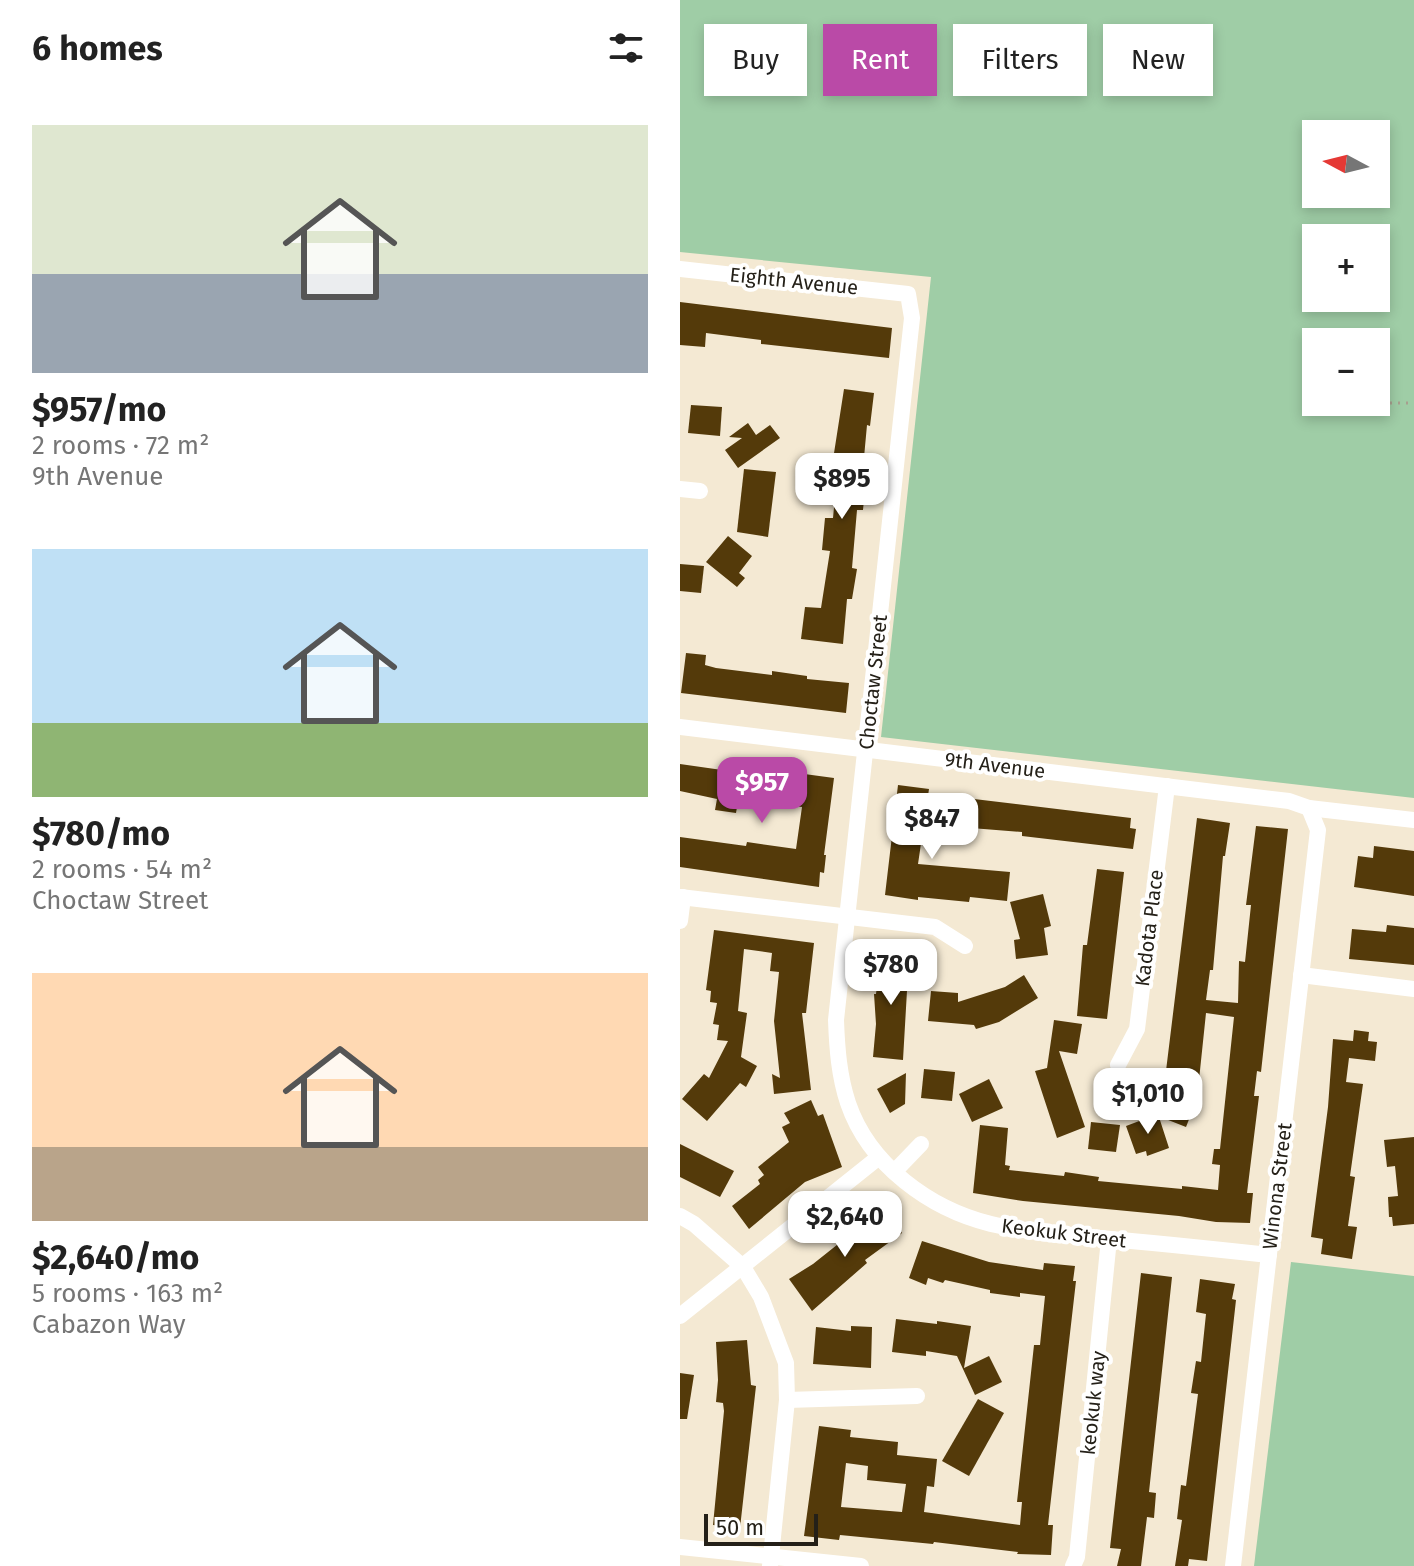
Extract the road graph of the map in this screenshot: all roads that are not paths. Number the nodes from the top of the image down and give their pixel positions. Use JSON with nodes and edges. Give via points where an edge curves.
{"nodes":[{"id":1,"x":680,"y":269,"type":"edge"},
{"id":2,"x":908,"y":294,"type":"joint"},
{"id":3,"x":680,"y":489,"type":"edge"},
{"id":4,"x":700,"y":491,"type":"dead end"},
{"id":5,"x":680,"y":727,"type":"edge"},
{"id":6,"x":866,"y":749,"type":"junction"},
{"id":7,"x":1167,"y":786,"type":"junction"},
{"id":8,"x":1309,"y":808,"type":"junction"},
{"id":9,"x":1414,"y":820,"type":"edge"},
{"id":10,"x":681,"y":897,"type":"edge"},
{"id":11,"x":849,"y":917,"type":"junction"},
{"id":12,"x":680,"y":921,"type":"edge"},
{"id":13,"x":965,"y":946,"type":"dead end"},
{"id":14,"x":1301,"y":975,"type":"junction"},
{"id":15,"x":1414,"y":989,"type":"edge"},
{"id":16,"x":1118,"y":1065,"type":"dead end"},
{"id":17,"x":921,"y":1144,"type":"dead end"},
{"id":18,"x":879,"y":1157,"type":"junction"},
{"id":19,"x":895,"y":1171,"type":"junction"},
{"id":20,"x":680,"y":1216,"type":"edge"},
{"id":21,"x":1109,"y":1239,"type":"junction"},
{"id":22,"x":1269,"y":1255,"type":"junction"},
{"id":23,"x":743,"y":1267,"type":"junction"},
{"id":24,"x":680,"y":1316,"type":"edge"},
{"id":25,"x":917,"y":1396,"type":"dead end"},
{"id":26,"x":787,"y":1400,"type":"junction"},
{"id":27,"x":680,"y":1547,"type":"edge"},
{"id":28,"x":770,"y":1560,"type":"edge"},
{"id":29,"x":861,"y":1566,"type":"edge"},
{"id":30,"x":1073,"y":1566,"type":"edge"},
{"id":31,"x":1233,"y":1566,"type":"edge"}],
"edges":[{"from":1,"to":2,"type":"street","name":"Eighth Avenue"},
{"from":2,"to":6,"type":"street","name":"Choctaw Street","via":[[912,318]]},
{"from":3,"to":4,"type":"street"},
{"from":5,"to":6,"type":"street","name":"9th Avenue"},
{"from":6,"to":7,"type":"street","name":"9th Avenue"},
{"from":6,"to":11,"type":"street","name":"Choctaw Street"},
{"from":7,"to":8,"type":"street","name":"9th Avenue"},
{"from":7,"to":16,"type":"street","name":"Kadota Place","via":[[1137,1029]]},
{"from":8,"to":9,"type":"street","name":"9th Avenue"},
{"from":8,"to":14,"type":"street","name":"Winona Street","via":[[1318,830]]},
{"from":10,"to":11,"type":"street"},
{"from":10,"to":12,"type":"street"},
{"from":11,"to":13,"type":"street","via":[[935,927]]},
{"from":11,"to":18,"type":"street","name":"Choctaw Street","via":[[836,1020],[837,1060],[848,1105]]},
{"from":14,"to":15,"type":"street"},
{"from":14,"to":22,"type":"street","name":"Winona Street"},
{"from":17,"to":19,"type":"street"},
{"from":18,"to":19,"type":"street","name":"Keokuk Street"},
{"from":18,"to":23,"type":"street"},
{"from":19,"to":21,"type":"street","name":"Keokuk Street","via":[[948,1210],[991,1224]]},
{"from":20,"to":23,"type":"street"},
{"from":21,"to":22,"type":"street","name":"Keokuk Street"},
{"from":21,"to":30,"type":"street","name":"keokuk way"},
{"from":22,"to":31,"type":"street","name":"Winona Street"},
{"from":23,"to":24,"type":"street"},
{"from":23,"to":26,"type":"street","via":[[778,1335],[786,1363]]},
{"from":25,"to":26,"type":"street"},
{"from":26,"to":28,"type":"street"},
{"from":27,"to":28,"type":"street"},
{"from":28,"to":29,"type":"street"}]}
